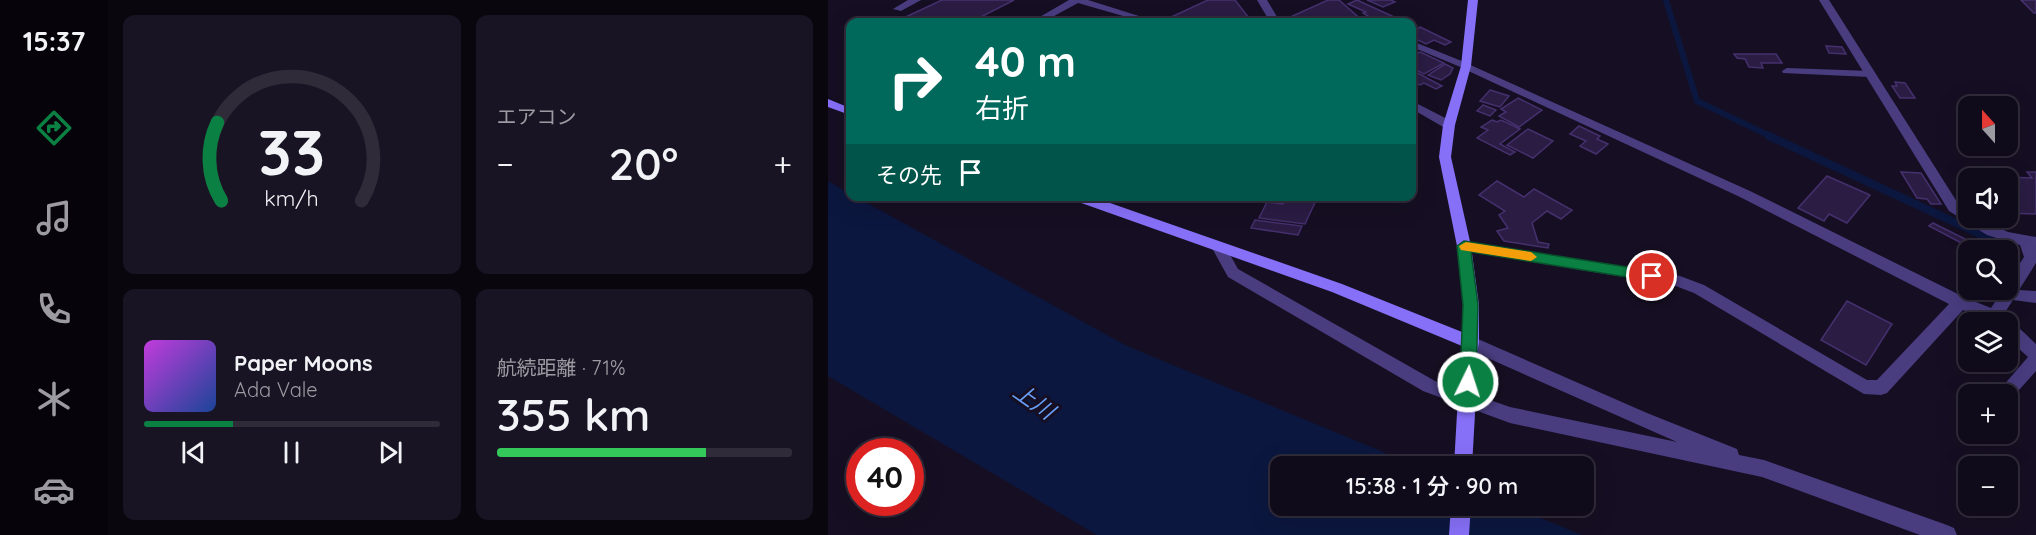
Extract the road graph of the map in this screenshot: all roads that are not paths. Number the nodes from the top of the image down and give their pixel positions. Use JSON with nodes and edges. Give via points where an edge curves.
{"nodes":[{"id":1,"x":916,"y":0,"type":"edge"},
{"id":2,"x":1077,"y":0,"type":"edge"},
{"id":3,"x":1262,"y":0,"type":"edge"},
{"id":4,"x":1473,"y":0,"type":"edge"},
{"id":5,"x":1824,"y":0,"type":"edge"},
{"id":6,"x":898,"y":9,"type":"dead end"},
{"id":7,"x":1043,"y":18,"type":"edge"},
{"id":8,"x":1139,"y":18,"type":"edge"},
{"id":9,"x":1273,"y":18,"type":"edge"},
{"id":10,"x":1416,"y":46,"type":"edge"},
{"id":11,"x":1466,"y":66,"type":"junction"},
{"id":12,"x":1787,"y":71,"type":"dead end"},
{"id":13,"x":1870,"y":74,"type":"junction"},
{"id":14,"x":828,"y":103,"type":"edge"},
{"id":15,"x":1416,"y":107,"type":"edge"},
{"id":16,"x":846,"y":110,"type":"edge"},
{"id":17,"x":1449,"y":125,"type":"junction"},
{"id":18,"x":1089,"y":201,"type":"edge"},
{"id":19,"x":2031,"y":242,"type":"edge"},
{"id":20,"x":1464,"y":246,"type":"junction"},
{"id":21,"x":1219,"y":248,"type":"junction"},
{"id":22,"x":2018,"y":278,"type":"edge"},
{"id":23,"x":2018,"y":296,"type":"edge"},
{"id":24,"x":2036,"y":297,"type":"edge"},
{"id":25,"x":1960,"y":302,"type":"junction"},
{"id":26,"x":1982,"y":312,"type":"edge"},
{"id":27,"x":2018,"y":338,"type":"edge"},
{"id":28,"x":1470,"y":352,"type":"junction"},
{"id":29,"x":2036,"y":354,"type":"edge"},
{"id":30,"x":2036,"y":359,"type":"edge"},
{"id":31,"x":2014,"y":384,"type":"edge"},
{"id":32,"x":1464,"y":456,"type":"edge"},
{"id":33,"x":1764,"y":469,"type":"junction"},
{"id":34,"x":1461,"y":516,"type":"edge"},
{"id":35,"x":1460,"y":535,"type":"edge"},
{"id":36,"x":1947,"y":535,"type":"edge"}],
"edges":[{"from":1,"to":6,"type":"street"},
{"from":2,"to":7,"type":"street"},
{"from":2,"to":8,"type":"street"},
{"from":3,"to":9,"type":"street"},
{"from":4,"to":11,"type":"street"},
{"from":5,"to":13,"type":"street"},
{"from":10,"to":11,"type":"lane"},
{"from":11,"to":17,"type":"street"},
{"from":11,"to":25,"type":"street","via":[[1745,194]]},
{"from":12,"to":13,"type":"lane"},
{"from":13,"to":19,"type":"street","via":[[1954,208],[1989,229]]},
{"from":14,"to":16,"type":"street"},
{"from":15,"to":17,"type":"street"},
{"from":17,"to":20,"type":"street","via":[[1445,157]]},
{"from":18,"to":21,"type":"street"},
{"from":19,"to":22,"type":"street","via":[[2032,257]]},
{"from":20,"to":25,"type":"street","via":[[1675,280],[1699,289],[1864,387],[1881,388]]},
{"from":20,"to":28,"type":"street","via":[[1471,305]]},
{"from":21,"to":28,"type":"street","via":[[1337,288]]},
{"from":21,"to":33,"type":"street","via":[[1233,273],[1429,386],[1510,415]]},
{"from":23,"to":24,"type":"street"},
{"from":25,"to":26,"type":"street"},
{"from":27,"to":29,"type":"street"},
{"from":28,"to":32,"type":"street","bridge":true},
{"from":28,"to":33,"type":"street"},
{"from":30,"to":31,"type":"street"},
{"from":33,"to":36,"type":"street"},
{"from":34,"to":35,"type":"street"}]}
